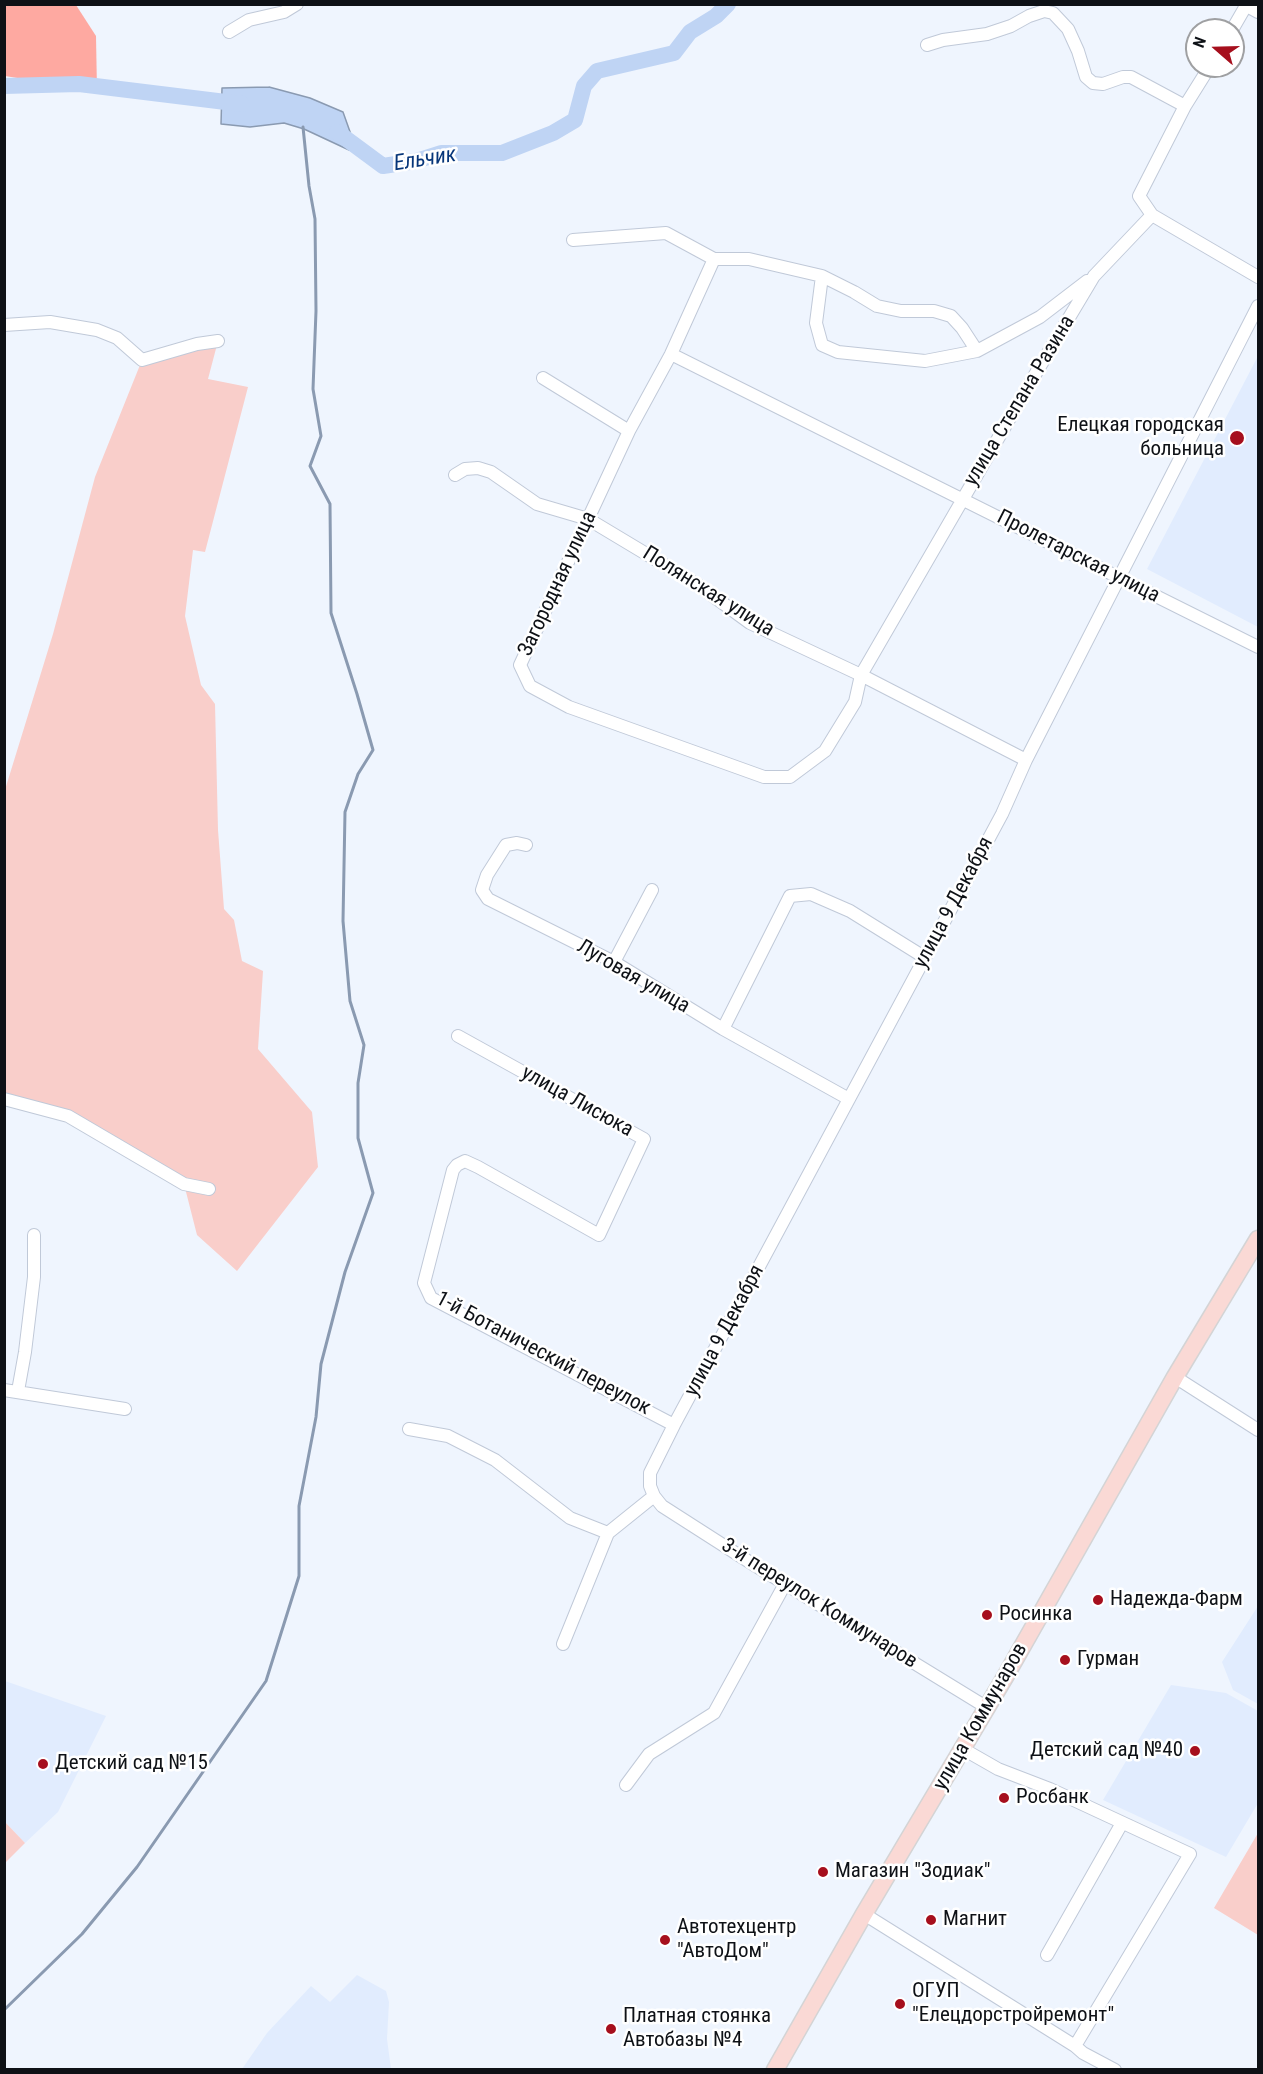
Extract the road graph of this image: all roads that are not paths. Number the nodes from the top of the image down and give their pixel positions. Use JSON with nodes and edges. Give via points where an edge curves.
{"nodes":[{"id":1,"x":297,"y":4,"type":"edge"},
{"id":2,"x":1247,"y":5,"type":"edge"},
{"id":3,"x":1258,"y":12,"type":"edge"},
{"id":4,"x":1239,"y":18,"type":"edge"},
{"id":5,"x":229,"y":32,"type":"dead end"},
{"id":6,"x":927,"y":45,"type":"dead end"},
{"id":7,"x":1202,"y":78,"type":"edge"},
{"id":8,"x":1185,"y":106,"type":"junction"},
{"id":9,"x":1152,"y":215,"type":"junction"},
{"id":10,"x":573,"y":240,"type":"dead end"},
{"id":11,"x":714,"y":259,"type":"junction"},
{"id":12,"x":822,"y":276,"type":"junction"},
{"id":13,"x":1094,"y":276,"type":"junction"},
{"id":14,"x":1258,"y":277,"type":"edge"},
{"id":15,"x":1258,"y":306,"type":"edge"},
{"id":16,"x":4,"y":325,"type":"edge"},
{"id":17,"x":218,"y":341,"type":"dead end"},
{"id":18,"x":977,"y":351,"type":"junction"},
{"id":19,"x":671,"y":354,"type":"junction"},
{"id":20,"x":543,"y":378,"type":"dead end"},
{"id":21,"x":629,"y":431,"type":"junction"},
{"id":22,"x":455,"y":475,"type":"dead end"},
{"id":23,"x":962,"y":498,"type":"junction"},
{"id":24,"x":588,"y":519,"type":"junction"},
{"id":25,"x":1119,"y":578,"type":"junction"},
{"id":26,"x":1258,"y":647,"type":"edge"},
{"id":27,"x":861,"y":675,"type":"junction"},
{"id":28,"x":825,"y":752,"type":"joint"},
{"id":29,"x":1026,"y":760,"type":"junction"},
{"id":30,"x":526,"y":845,"type":"dead end"},
{"id":31,"x":652,"y":890,"type":"dead end"},
{"id":32,"x":924,"y":957,"type":"junction"},
{"id":33,"x":614,"y":962,"type":"junction"},
{"id":34,"x":723,"y":1029,"type":"junction"},
{"id":35,"x":458,"y":1036,"type":"dead end"},
{"id":36,"x":4,"y":1099,"type":"edge"},
{"id":37,"x":849,"y":1099,"type":"junction"},
{"id":38,"x":453,"y":1170,"type":"joint"},
{"id":39,"x":209,"y":1189,"type":"dead end"},
{"id":40,"x":34,"y":1235,"type":"dead end"},
{"id":41,"x":1258,"y":1239,"type":"edge"},
{"id":42,"x":1175,"y":1377,"type":"junction"},
{"id":43,"x":4,"y":1390,"type":"edge"},
{"id":44,"x":18,"y":1391,"type":"junction"},
{"id":45,"x":125,"y":1409,"type":"dead end"},
{"id":46,"x":674,"y":1425,"type":"junction"},
{"id":47,"x":409,"y":1429,"type":"dead end"},
{"id":48,"x":1258,"y":1430,"type":"edge"},
{"id":49,"x":654,"y":1496,"type":"junction"},
{"id":50,"x":608,"y":1533,"type":"junction"},
{"id":51,"x":785,"y":1584,"type":"junction"},
{"id":52,"x":563,"y":1644,"type":"dead end"},
{"id":53,"x":986,"y":1707,"type":"junction"},
{"id":54,"x":963,"y":1749,"type":"junction"},
{"id":55,"x":626,"y":1785,"type":"dead end"},
{"id":56,"x":1122,"y":1823,"type":"junction"},
{"id":57,"x":864,"y":1914,"type":"junction"},
{"id":58,"x":1047,"y":1955,"type":"dead end"},
{"id":59,"x":1075,"y":2046,"type":"junction"},
{"id":60,"x":776,"y":2070,"type":"edge"},
{"id":61,"x":1115,"y":2070,"type":"edge"}],
"edges":[{"from":1,"to":5,"type":"street","via":[[284,12],[249,20]]},
{"from":2,"to":3,"type":"street"},
{"from":2,"to":4,"type":"street"},
{"from":6,"to":8,"type":"street","via":[[987,34],[1044,11],[1053,13],[1068,29],[1086,77],[1093,83],[1131,77]]},
{"from":7,"to":8,"type":"street"},
{"from":8,"to":9,"type":"street","via":[[1139,196]]},
{"from":9,"to":13,"type":"street","name":"улица Степана Разина"},
{"from":9,"to":14,"type":"street"},
{"from":10,"to":11,"type":"street","via":[[666,232]]},
{"from":11,"to":12,"type":"street","via":[[749,259]]},
{"from":11,"to":19,"type":"street","name":"Загородная улица"},
{"from":12,"to":18,"type":"street","via":[[877,306],[951,316]]},
{"from":12,"to":18,"type":"street","via":[[816,323],[822,345],[838,352],[925,361]]},
{"from":13,"to":18,"type":"street","via":[[1040,317]]},
{"from":13,"to":23,"type":"street","name":"улица Степана Разина"},
{"from":15,"to":25,"type":"street","name":"улица 9 Декабря"},
{"from":16,"to":17,"type":"street","via":[[50,322],[97,330],[117,339],[142,360]]},
{"from":19,"to":21,"type":"street","name":"Загородная улица"},
{"from":19,"to":23,"type":"street","name":"Пролетарская улица"},
{"from":20,"to":21,"type":"street"},
{"from":21,"to":24,"type":"street","name":"Загородная улица"},
{"from":22,"to":24,"type":"street","name":"Полянская улица","via":[[465,469],[491,472],[537,504]]},
{"from":23,"to":25,"type":"street","name":"Пролетарская улица"},
{"from":23,"to":27,"type":"street","name":"улица Степана Разина"},
{"from":24,"to":27,"type":"street","name":"Полянская улица","via":[[698,585],[750,623]]},
{"from":24,"to":28,"type":"street","name":"Загородная улица","via":[[520,665],[530,686],[569,707],[764,777],[790,777]]},
{"from":25,"to":26,"type":"street","name":"Пролетарская улица"},
{"from":25,"to":29,"type":"street","name":"улица 9 Декабря"},
{"from":27,"to":28,"type":"street","name":"улица Степана Разина","via":[[855,702]]},
{"from":27,"to":29,"type":"street","name":"Полянская улица"},
{"from":29,"to":32,"type":"street","name":"улица 9 Декабря","via":[[1002,813]]},
{"from":30,"to":33,"type":"street","name":"Луговая улица","via":[[506,845],[487,875],[482,890],[488,899]]},
{"from":31,"to":33,"type":"street"},
{"from":32,"to":34,"type":"street","via":[[850,911],[812,894],[790,896]]},
{"from":32,"to":37,"type":"street","name":"улица 9 Декабря"},
{"from":33,"to":34,"type":"street","name":"Луговая улица"},
{"from":34,"to":37,"type":"street","name":"Луговая улица"},
{"from":35,"to":38,"type":"street","name":"улица Лисюка","via":[[644,1139],[599,1235],[465,1161]]},
{"from":36,"to":39,"type":"street","via":[[68,1116],[184,1184]]},
{"from":37,"to":46,"type":"street","name":"улица 9 Декабря"},
{"from":38,"to":46,"type":"street","name":"1-й Ботанический переулок","via":[[423,1283],[431,1298]]},
{"from":40,"to":44,"type":"street","via":[[34,1277]]},
{"from":41,"to":42,"type":"main road","name":"улица Коммунаров"},
{"from":42,"to":48,"type":"street"},
{"from":42,"to":53,"type":"main road","name":"улица Коммунаров"},
{"from":43,"to":44,"type":"street"},
{"from":44,"to":45,"type":"street"},
{"from":46,"to":49,"type":"street","name":"улица 9 Декабря","via":[[651,1473]]},
{"from":47,"to":50,"type":"street","via":[[448,1436],[495,1460],[570,1518]]},
{"from":49,"to":50,"type":"street"},
{"from":49,"to":51,"type":"street","name":"3-й переулок Коммунаров","via":[[662,1506]]},
{"from":50,"to":52,"type":"street"},
{"from":51,"to":53,"type":"street","name":"3-й переулок Коммунаров"},
{"from":51,"to":55,"type":"street","via":[[714,1713],[649,1754]]},
{"from":53,"to":54,"type":"main road","name":"улица Коммунаров"},
{"from":54,"to":56,"type":"street","via":[[998,1769]]},
{"from":54,"to":57,"type":"main road","name":"улица Коммунаров"},
{"from":56,"to":58,"type":"street"},
{"from":56,"to":59,"type":"street","via":[[1190,1854]]},
{"from":57,"to":59,"type":"street"},
{"from":57,"to":60,"type":"main road","name":"улица Коммунаров"},
{"from":59,"to":61,"type":"street"}]}
